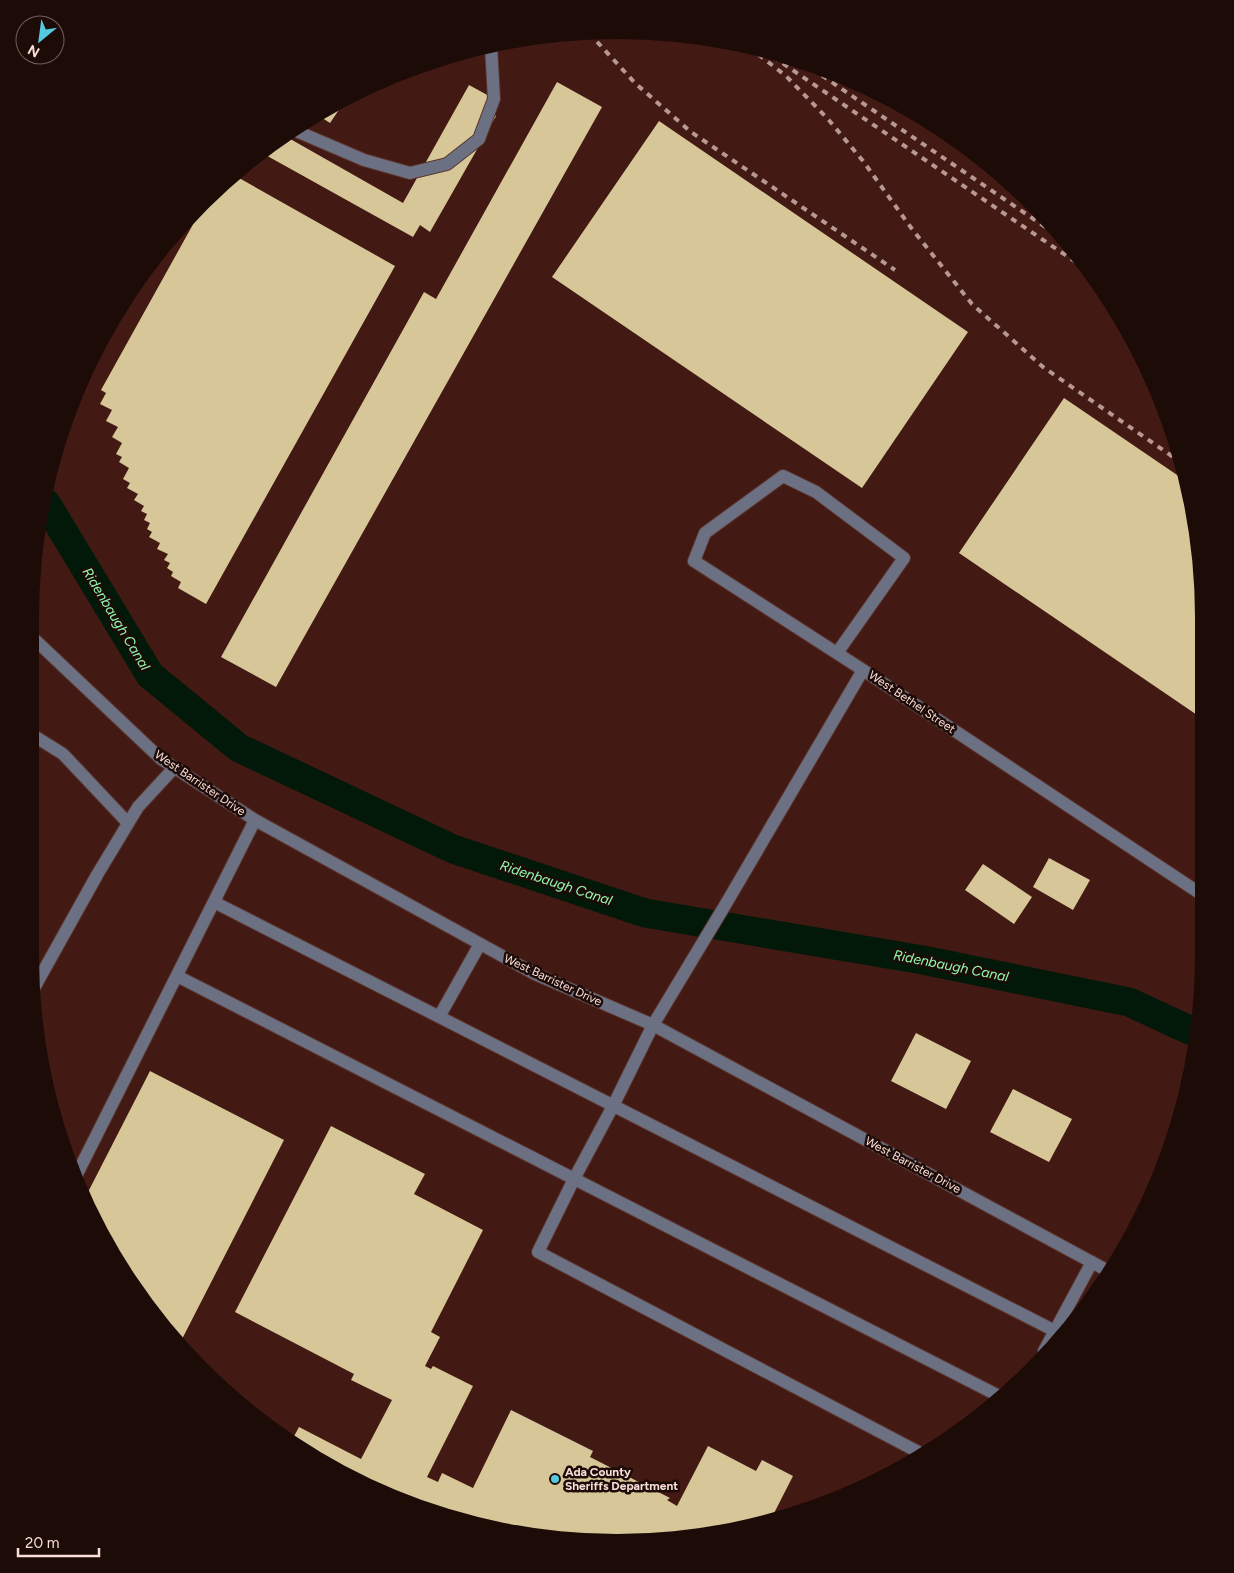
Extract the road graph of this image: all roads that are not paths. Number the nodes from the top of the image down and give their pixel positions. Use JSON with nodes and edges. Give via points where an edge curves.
{"nodes":[{"id":1,"x":491,"y":53,"type":"edge"},
{"id":2,"x":301,"y":133,"type":"edge"},
{"id":3,"x":39,"y":644,"type":"edge"},
{"id":4,"x":837,"y":654,"type":"junction"},
{"id":5,"x":863,"y":670,"type":"junction"},
{"id":6,"x":39,"y":739,"type":"edge"},
{"id":7,"x":174,"y":768,"type":"junction"},
{"id":8,"x":255,"y":820,"type":"junction"},
{"id":9,"x":128,"y":823,"type":"junction"},
{"id":10,"x":1195,"y":890,"type":"edge"},
{"id":11,"x":214,"y":902,"type":"junction"},
{"id":12,"x":480,"y":944,"type":"junction"},
{"id":13,"x":177,"y":976,"type":"junction"},
{"id":14,"x":40,"y":978,"type":"edge"},
{"id":15,"x":440,"y":1017,"type":"junction"},
{"id":16,"x":653,"y":1025,"type":"junction"},
{"id":17,"x":613,"y":1106,"type":"junction"},
{"id":18,"x":80,"y":1169,"type":"edge"},
{"id":19,"x":574,"y":1179,"type":"junction"},
{"id":20,"x":1092,"y":1262,"type":"junction"},
{"id":21,"x":1103,"y":1268,"type":"edge"},
{"id":22,"x":1055,"y":1331,"type":"junction"},
{"id":23,"x":1051,"y":1338,"type":"edge"},
{"id":24,"x":995,"y":1394,"type":"edge"},
{"id":25,"x":916,"y":1451,"type":"edge"}],
"edges":[{"from":1,"to":2,"type":"street","via":[[494,99],[479,139],[447,164],[410,173],[364,160]]},
{"from":3,"to":7,"type":"street","name":"West Barrister Drive"},
{"from":4,"to":4,"type":"street","via":[[694,561],[705,532],[783,476],[816,492],[904,558]]},
{"from":4,"to":5,"type":"street"},
{"from":5,"to":10,"type":"street","name":"West Bethel Street"},
{"from":5,"to":16,"type":"street","name":"West Bethel Street"},
{"from":6,"to":9,"type":"street","via":[[64,754]]},
{"from":7,"to":8,"type":"street","name":"West Barrister Drive"},
{"from":7,"to":9,"type":"street","via":[[138,807]]},
{"from":8,"to":11,"type":"street"},
{"from":8,"to":12,"type":"street","name":"West Barrister Drive"},
{"from":9,"to":14,"type":"street"},
{"from":11,"to":13,"type":"street"},
{"from":11,"to":15,"type":"street"},
{"from":12,"to":15,"type":"street"},
{"from":12,"to":16,"type":"street","name":"West Barrister Drive","via":[[535,974]]},
{"from":13,"to":18,"type":"street"},
{"from":13,"to":19,"type":"street"},
{"from":15,"to":17,"type":"street"},
{"from":16,"to":17,"type":"street","name":"West Bethel Street"},
{"from":16,"to":20,"type":"street","name":"West Barrister Drive"},
{"from":17,"to":19,"type":"street","name":"West Bethel Street"},
{"from":17,"to":22,"type":"street"},
{"from":19,"to":24,"type":"street"},
{"from":19,"to":25,"type":"street","name":"West Bethel Street","via":[[538,1252]]},
{"from":20,"to":21,"type":"street","name":"West Barrister Drive"},
{"from":20,"to":22,"type":"street"},
{"from":22,"to":23,"type":"street"}]}
